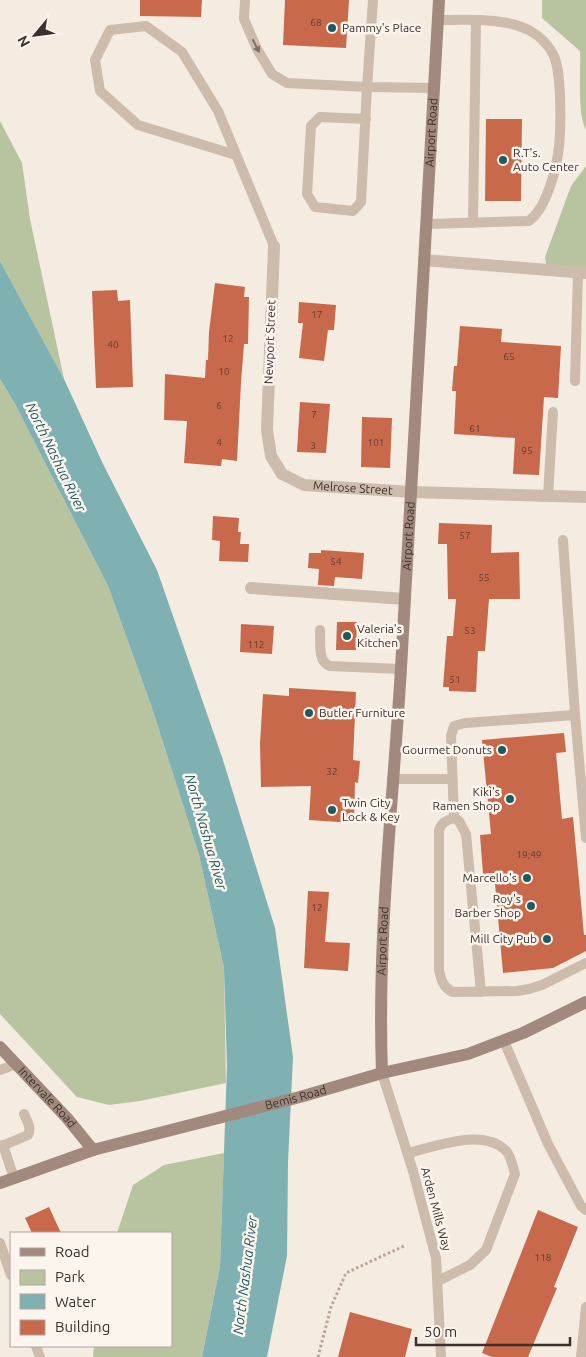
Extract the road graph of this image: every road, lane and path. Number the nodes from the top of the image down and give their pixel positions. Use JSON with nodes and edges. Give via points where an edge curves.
{"nodes":[{"id":1,"x":245,"y":0,"type":"edge"},
{"id":2,"x":373,"y":0,"type":"edge"},
{"id":3,"x":440,"y":0,"type":"edge"},
{"id":4,"x":438,"y":20,"type":"junction"},
{"id":5,"x":476,"y":21,"type":"junction"},
{"id":6,"x":367,"y":87,"type":"junction"},
{"id":7,"x":434,"y":88,"type":"junction"},
{"id":8,"x":366,"y":119,"type":"junction"},
{"id":9,"x":236,"y":155,"type":"junction"},
{"id":10,"x":426,"y":224,"type":"junction"},
{"id":11,"x":473,"y":224,"type":"junction"},
{"id":12,"x":274,"y":246,"type":"joint"},
{"id":13,"x":424,"y":260,"type":"junction"},
{"id":14,"x":582,"y":272,"type":"edge"},
{"id":15,"x":575,"y":381,"type":"dead end"},
{"id":16,"x":553,"y":412,"type":"dead end"},
{"id":17,"x":268,"y":437,"type":"joint"},
{"id":18,"x":411,"y":492,"type":"junction"},
{"id":19,"x":548,"y":496,"type":"junction"},
{"id":20,"x":586,"y":497,"type":"edge"},
{"id":21,"x":563,"y":540,"type":"dead end"},
{"id":22,"x":251,"y":588,"type":"dead end"},
{"id":23,"x":405,"y":599,"type":"junction"},
{"id":24,"x":320,"y":630,"type":"dead end"},
{"id":25,"x":400,"y":669,"type":"junction"},
{"id":26,"x":575,"y":715,"type":"junction"},
{"id":27,"x":392,"y":779,"type":"junction"},
{"id":28,"x":452,"y":779,"type":"junction"},
{"id":29,"x":454,"y":818,"type":"junction"},
{"id":30,"x":586,"y":838,"type":"edge"},
{"id":31,"x":586,"y":963,"type":"edge"},
{"id":32,"x":481,"y":992,"type":"junction"},
{"id":33,"x":586,"y":1002,"type":"edge"},
{"id":34,"x":504,"y":1041,"type":"junction"},
{"id":35,"x":0,"y":1047,"type":"edge"},
{"id":36,"x":16,"y":1064,"type":"junction"},
{"id":37,"x":0,"y":1070,"type":"edge"},
{"id":38,"x":382,"y":1072,"type":"junction"},
{"id":39,"x":24,"y":1114,"type":"dead end"},
{"id":40,"x":2,"y":1146,"type":"edge"},
{"id":41,"x":93,"y":1150,"type":"junction"},
{"id":42,"x":408,"y":1153,"type":"junction"},
{"id":43,"x":14,"y":1178,"type":"junction"},
{"id":44,"x":0,"y":1183,"type":"edge"},
{"id":45,"x":586,"y":1210,"type":"edge"},
{"id":46,"x":0,"y":1243,"type":"edge"},
{"id":47,"x":404,"y":1246,"type":"dead end"},
{"id":48,"x":10,"y":1272,"type":"edge"},
{"id":49,"x":438,"y":1281,"type":"junction"},
{"id":50,"x":586,"y":1307,"type":"edge"},
{"id":51,"x":318,"y":1357,"type":"edge"},
{"id":52,"x":441,"y":1357,"type":"edge"},
{"id":53,"x":581,"y":1357,"type":"edge"}],
"edges":[{"from":1,"to":6,"type":"lane","one_way":true,"via":[[244,19],[272,74],[287,83]]},
{"from":2,"to":6,"type":"lane"},
{"from":3,"to":4,"type":"main road","name":"Airport Road"},
{"from":4,"to":5,"type":"lane"},
{"from":4,"to":7,"type":"main road","name":"Airport Road"},
{"from":5,"to":11,"type":"lane"},
{"from":5,"to":11,"type":"lane","via":[[519,26],[546,43],[554,55],[558,74],[561,126],[556,170],[536,216],[520,223]]},
{"from":6,"to":7,"type":"lane"},
{"from":6,"to":8,"type":"lane"},
{"from":7,"to":10,"type":"main road","name":"Airport Road"},
{"from":8,"to":8,"type":"lane","via":[[361,202],[353,211],[315,207],[307,194],[312,126],[320,117]]},
{"from":9,"to":9,"type":"lane","via":[[218,111],[182,52],[146,26],[110,30],[95,60],[100,90],[138,125]]},
{"from":9,"to":12,"type":"lane"},
{"from":10,"to":11,"type":"lane"},
{"from":10,"to":13,"type":"main road","name":"Airport Road"},
{"from":12,"to":17,"type":"street","name":"Newport Street"},
{"from":13,"to":14,"type":"street"},
{"from":13,"to":18,"type":"main road","name":"Airport Road"},
{"from":14,"to":15,"type":"lane"},
{"from":16,"to":19,"type":"lane"},
{"from":17,"to":18,"type":"street","name":"Melrose Street","via":[[271,456],[282,474],[304,485]]},
{"from":18,"to":19,"type":"street","name":"Melrose Street"},
{"from":18,"to":23,"type":"main road","name":"Airport Road"},
{"from":19,"to":20,"type":"street","name":"Melrose Street"},
{"from":21,"to":26,"type":"lane"},
{"from":22,"to":23,"type":"street"},
{"from":23,"to":25,"type":"main road","name":"Airport Road"},
{"from":24,"to":25,"type":"lane","via":[[321,658],[325,665]]},
{"from":25,"to":27,"type":"main road","name":"Airport Road"},
{"from":26,"to":28,"type":"lane","via":[[458,724],[451,736]]},
{"from":26,"to":30,"type":"lane"},
{"from":27,"to":28,"type":"lane"},
{"from":27,"to":38,"type":"main road","name":"Airport Road","via":[[380,1017]]},
{"from":28,"to":29,"type":"lane"},
{"from":29,"to":32,"type":"lane","via":[[466,834]]},
{"from":29,"to":32,"type":"lane","via":[[444,822],[439,830],[439,970],[448,990]]},
{"from":31,"to":32,"type":"lane","via":[[529,989]]},
{"from":33,"to":34,"type":"main road","name":"Bemis Road"},
{"from":34,"to":38,"type":"main road","name":"Bemis Road","via":[[468,1054]]},
{"from":34,"to":45,"type":"lane","via":[[548,1144]]},
{"from":35,"to":36,"type":"main road","name":"Intervale Road"},
{"from":36,"to":37,"type":"lane"},
{"from":36,"to":41,"type":"main road","name":"Intervale Road"},
{"from":38,"to":41,"type":"main road","name":"Bemis Road","via":[[300,1097]]},
{"from":38,"to":42,"type":"lane","name":"Arden Mills Way"},
{"from":39,"to":40,"type":"lane","via":[[30,1127],[28,1135]]},
{"from":40,"to":43,"type":"lane"},
{"from":41,"to":43,"type":"main road","name":"Bemis Road"},
{"from":42,"to":49,"type":"lane","name":"Arden Mills Way","via":[[428,1220]]},
{"from":42,"to":49,"type":"lane","via":[[473,1138],[493,1141],[508,1153],[515,1174],[486,1250],[470,1265]]},
{"from":43,"to":44,"type":"main road","name":"Bemis Road"},
{"from":46,"to":48,"type":"lane"},
{"from":47,"to":51,"type":"path","via":[[346,1273],[331,1307]]},
{"from":49,"to":52,"type":"lane","name":"Arden Mills Way"},
{"from":50,"to":53,"type":"lane"}]}
